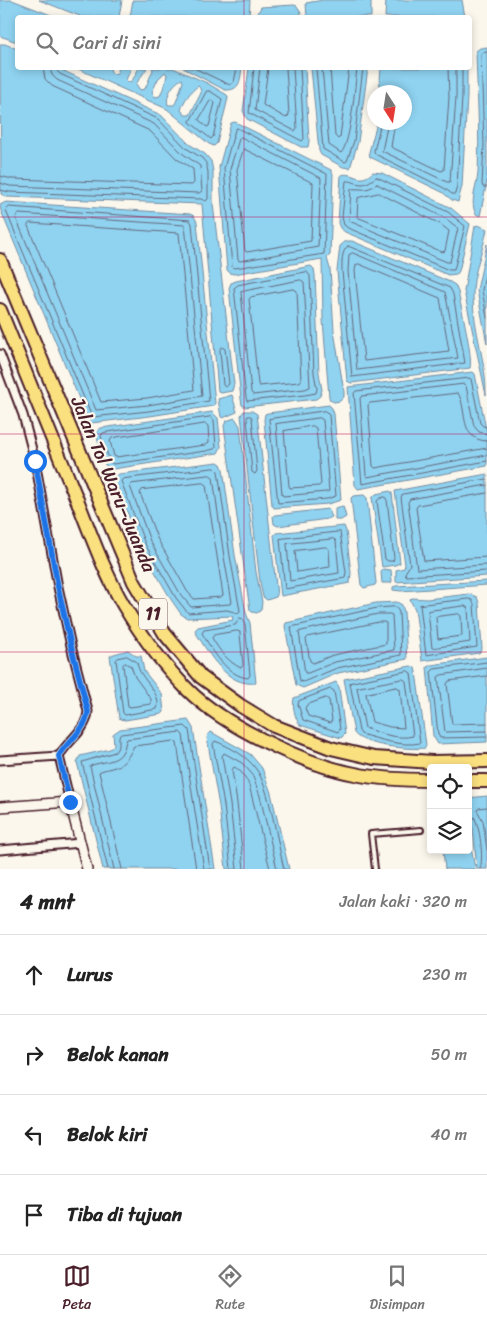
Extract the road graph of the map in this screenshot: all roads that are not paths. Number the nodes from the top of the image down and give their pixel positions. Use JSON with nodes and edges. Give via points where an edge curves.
{"nodes":[{"id":1,"x":0,"y":260,"type":"edge"},
{"id":2,"x":0,"y":310,"type":"edge"},
{"id":3,"x":0,"y":354,"type":"edge"},
{"id":4,"x":59,"y":756,"type":"junction"},
{"id":5,"x":0,"y":760,"type":"edge"},
{"id":6,"x":487,"y":762,"type":"edge"},
{"id":7,"x":427,"y":780,"type":"edge"},
{"id":8,"x":487,"y":781,"type":"edge"},
{"id":9,"x":472,"y":782,"type":"edge"},
{"id":10,"x":70,"y":802,"type":"junction"},
{"id":11,"x":0,"y":807,"type":"edge"},
{"id":12,"x":421,"y":830,"type":"dead end"},
{"id":13,"x":81,"y":843,"type":"junction"},
{"id":14,"x":0,"y":850,"type":"edge"},
{"id":15,"x":87,"y":869,"type":"edge"},
{"id":16,"x":375,"y":869,"type":"edge"}],
"edges":[{"from":1,"to":6,"type":"highway","name":"Jalan Tol Waru–Juanda","number":"11","via":[[134,582],[165,634],[201,677],[274,726],[331,748],[374,758]]},
{"from":2,"to":7,"type":"highway","name":"Jalan Tol Waru–Juanda","number":"11","via":[[101,559],[124,606],[154,651],[189,691],[225,720],[329,768],[404,780]]},
{"from":3,"to":4,"type":"street","via":[[35,461],[58,587],[88,711],[84,726]]},
{"from":4,"to":5,"type":"street"},
{"from":4,"to":10,"type":"street"},
{"from":8,"to":9,"type":"highway"},
{"from":10,"to":11,"type":"street"},
{"from":10,"to":13,"type":"street"},
{"from":12,"to":16,"type":"lane","via":[[371,834]]},
{"from":13,"to":14,"type":"street"},
{"from":13,"to":15,"type":"street"}]}
